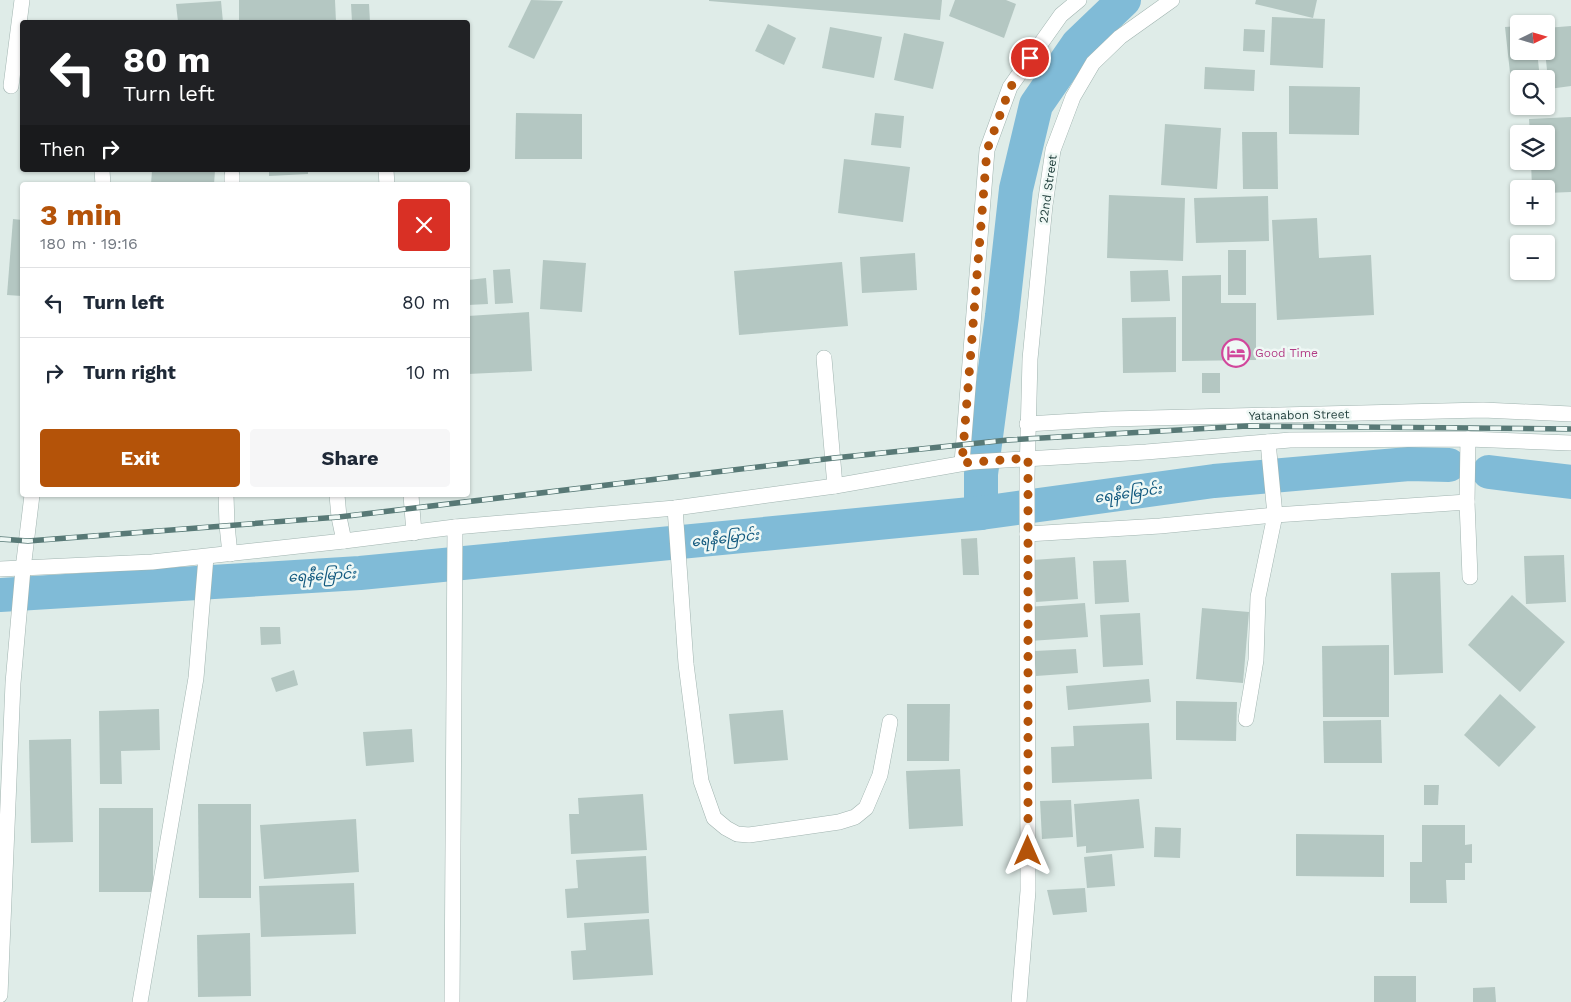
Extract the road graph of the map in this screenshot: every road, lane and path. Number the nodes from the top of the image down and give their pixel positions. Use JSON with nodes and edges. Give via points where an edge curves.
{"nodes":[{"id":1,"x":22,"y":0,"type":"edge"},
{"id":2,"x":1079,"y":0,"type":"edge"},
{"id":3,"x":1172,"y":0,"type":"edge"},
{"id":4,"x":11,"y":86,"type":"dead end"},
{"id":5,"x":824,"y":358,"type":"dead end"},
{"id":6,"x":1571,"y":414,"type":"edge"},
{"id":7,"x":1027,"y":424,"type":"junction"},
{"id":8,"x":1268,"y":442,"type":"junction"},
{"id":9,"x":1571,"y":443,"type":"edge"},
{"id":10,"x":1467,"y":445,"type":"junction"},
{"id":11,"x":1028,"y":458,"type":"junction"},
{"id":12,"x":967,"y":462,"type":"junction"},
{"id":13,"x":835,"y":486,"type":"junction"},
{"id":14,"x":32,"y":497,"type":"edge"},
{"id":15,"x":226,"y":497,"type":"edge"},
{"id":16,"x":337,"y":497,"type":"edge"},
{"id":17,"x":411,"y":497,"type":"edge"},
{"id":18,"x":1467,"y":502,"type":"junction"},
{"id":19,"x":675,"y":508,"type":"junction"},
{"id":20,"x":1275,"y":515,"type":"junction"},
{"id":21,"x":455,"y":527,"type":"junction"},
{"id":22,"x":1027,"y":527,"type":"junction"},
{"id":23,"x":414,"y":532,"type":"junction"},
{"id":24,"x":344,"y":541,"type":"junction"},
{"id":25,"x":230,"y":554,"type":"junction"},
{"id":26,"x":206,"y":557,"type":"junction"},
{"id":27,"x":0,"y":569,"type":"edge"},
{"id":28,"x":23,"y":569,"type":"junction"},
{"id":29,"x":1470,"y":577,"type":"dead end"},
{"id":30,"x":1246,"y":719,"type":"dead end"},
{"id":31,"x":890,"y":722,"type":"dead end"},
{"id":32,"x":0,"y":995,"type":"edge"},
{"id":33,"x":140,"y":1002,"type":"edge"},
{"id":34,"x":452,"y":1002,"type":"edge"},
{"id":35,"x":1019,"y":1002,"type":"edge"}],
"edges":[{"from":1,"to":4,"type":"street"},
{"from":2,"to":12,"type":"street","via":[[1061,15],[1010,88],[987,150]]},
{"from":3,"to":7,"type":"street","name":"22nd Street","via":[[1120,37],[1093,63],[1072,97],[1053,150],[1031,349]]},
{"from":5,"to":13,"type":"street"},
{"from":6,"to":7,"type":"street","name":"Yatanabon Street","via":[[1483,410]]},
{"from":7,"to":11,"type":"street","name":"22nd Street"},
{"from":8,"to":10,"type":"street"},
{"from":8,"to":11,"type":"street"},
{"from":8,"to":20,"type":"street"},
{"from":9,"to":10,"type":"street"},
{"from":10,"to":18,"type":"street"},
{"from":11,"to":12,"type":"street"},
{"from":11,"to":22,"type":"street","name":"22nd Street"},
{"from":12,"to":13,"type":"street"},
{"from":13,"to":19,"type":"street"},
{"from":14,"to":28,"type":"street"},
{"from":15,"to":25,"type":"street"},
{"from":16,"to":24,"type":"street"},
{"from":17,"to":23,"type":"street"},
{"from":18,"to":20,"type":"street"},
{"from":18,"to":29,"type":"street"},
{"from":19,"to":21,"type":"street"},
{"from":19,"to":31,"type":"street","via":[[686,664],[701,781],[714,818],[736,834],[749,835],[855,817],[866,808],[880,775]]},
{"from":20,"to":22,"type":"street","via":[[1160,526]]},
{"from":20,"to":30,"type":"street","via":[[1258,597],[1256,660]]},
{"from":21,"to":23,"type":"street"},
{"from":21,"to":34,"type":"street"},
{"from":22,"to":35,"type":"street","name":"22nd Street","via":[[1028,891]]},
{"from":23,"to":24,"type":"street"},
{"from":24,"to":25,"type":"street"},
{"from":25,"to":26,"type":"street"},
{"from":26,"to":28,"type":"street"},
{"from":26,"to":33,"type":"street","via":[[196,678]]},
{"from":27,"to":28,"type":"street"},
{"from":28,"to":32,"type":"street","via":[[13,683]]}]}
